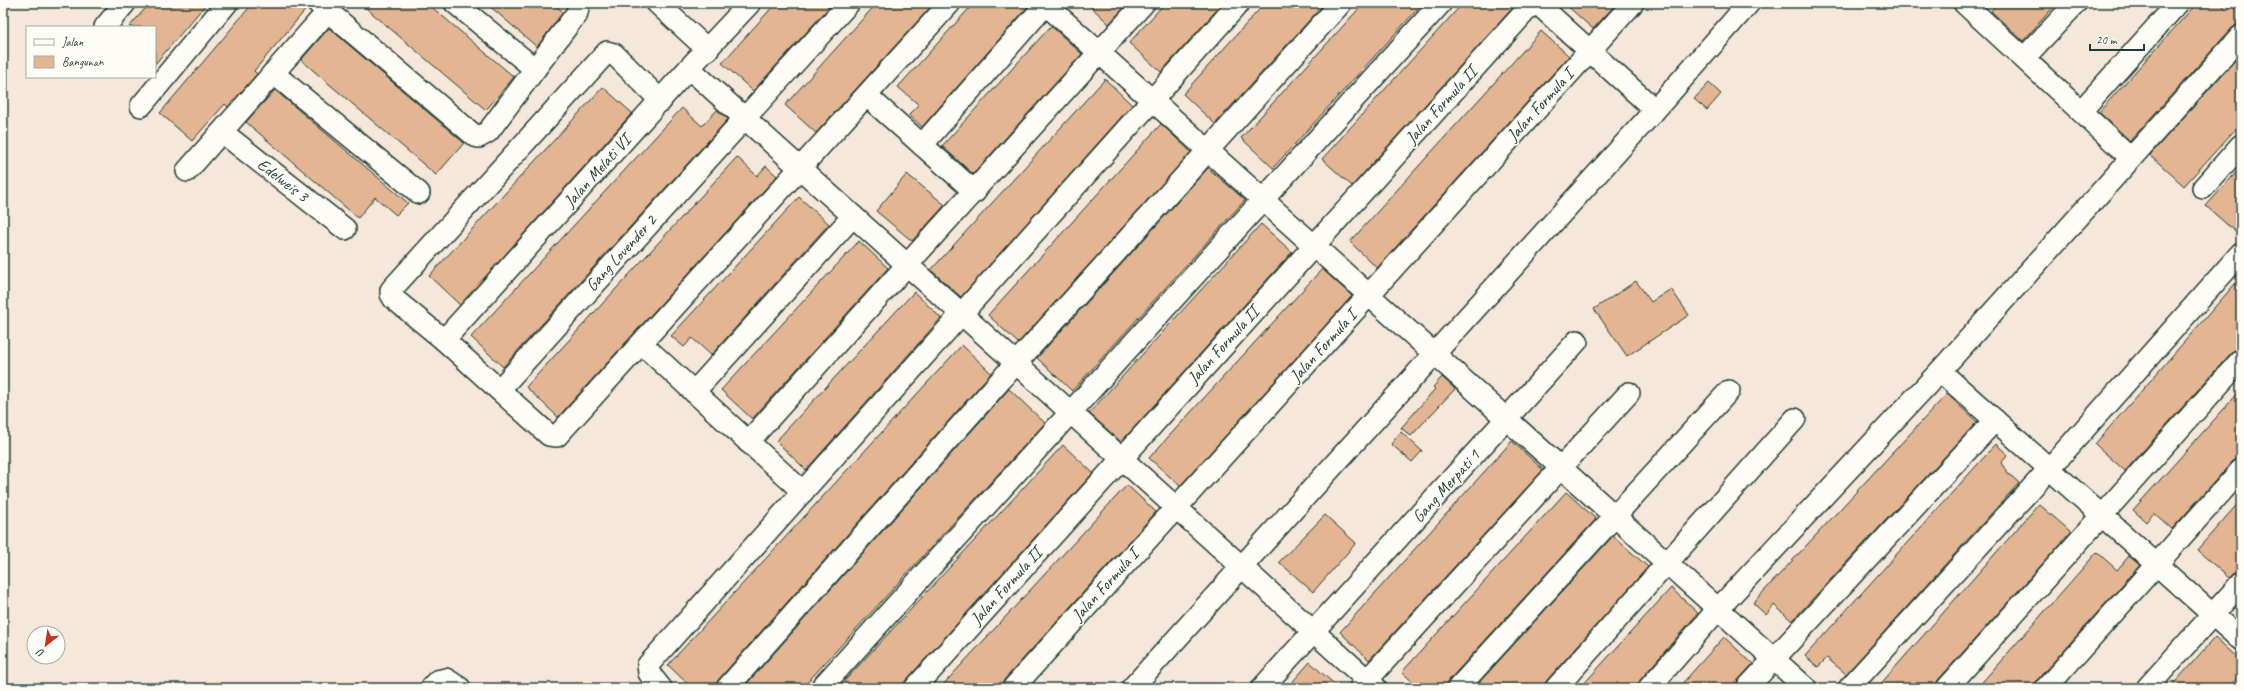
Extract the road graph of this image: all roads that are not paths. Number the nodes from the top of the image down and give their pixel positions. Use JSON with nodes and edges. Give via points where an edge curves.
{"nodes":[{"id":1,"x":125,"y":3,"type":"edge"},
{"id":2,"x":227,"y":3,"type":"edge"},
{"id":3,"x":455,"y":3,"type":"edge"},
{"id":4,"x":579,"y":3,"type":"edge"},
{"id":5,"x":657,"y":3,"type":"edge"},
{"id":6,"x":750,"y":3,"type":"edge"},
{"id":7,"x":849,"y":3,"type":"edge"},
{"id":8,"x":950,"y":3,"type":"edge"},
{"id":9,"x":1144,"y":3,"type":"edge"},
{"id":10,"x":1239,"y":3,"type":"edge"},
{"id":11,"x":1342,"y":3,"type":"edge"},
{"id":12,"x":1441,"y":3,"type":"edge"},
{"id":13,"x":1533,"y":3,"type":"edge"},
{"id":14,"x":1537,"y":3,"type":"edge"},
{"id":15,"x":1633,"y":3,"type":"edge"},
{"id":16,"x":1748,"y":3,"type":"edge"},
{"id":17,"x":2076,"y":3,"type":"edge"},
{"id":18,"x":2178,"y":3,"type":"edge"},
{"id":19,"x":1046,"y":4,"type":"edge"},
{"id":20,"x":1971,"y":5,"type":"edge"},
{"id":21,"x":323,"y":7,"type":"edge"},
{"id":22,"x":106,"y":26,"type":"edge"},
{"id":23,"x":2241,"y":36,"type":"edge"},
{"id":24,"x":708,"y":50,"type":"junction"},
{"id":25,"x":1590,"y":50,"type":"junction"},
{"id":26,"x":1099,"y":52,"type":"junction"},
{"id":27,"x":2024,"y":58,"type":"junction"},
{"id":28,"x":689,"y":68,"type":"junction"},
{"id":29,"x":535,"y":69,"type":"junction"},
{"id":30,"x":273,"y":73,"type":"junction"},
{"id":31,"x":867,"y":96,"type":"junction"},
{"id":32,"x":1152,"y":100,"type":"junction"},
{"id":33,"x":661,"y":101,"type":"junction"},
{"id":34,"x":141,"y":106,"type":"dead end"},
{"id":35,"x":1655,"y":110,"type":"junction"},
{"id":36,"x":2081,"y":111,"type":"junction"},
{"id":37,"x":744,"y":117,"type":"junction"},
{"id":38,"x":222,"y":132,"type":"junction"},
{"id":39,"x":922,"y":145,"type":"junction"},
{"id":40,"x":2241,"y":145,"type":"edge"},
{"id":41,"x":1209,"y":151,"type":"junction"},
{"id":42,"x":2131,"y":158,"type":"junction"},
{"id":43,"x":799,"y":167,"type":"junction"},
{"id":44,"x":187,"y":171,"type":"dead end"},
{"id":45,"x":2203,"y":188,"type":"dead end"},
{"id":46,"x":975,"y":192,"type":"junction"},
{"id":47,"x":419,"y":193,"type":"dead end"},
{"id":48,"x":1263,"y":200,"type":"junction"},
{"id":49,"x":853,"y":216,"type":"junction"},
{"id":50,"x":345,"y":229,"type":"dead end"},
{"id":51,"x":1314,"y":246,"type":"junction"},
{"id":52,"x":2241,"y":253,"type":"edge"},
{"id":53,"x":906,"y":264,"type":"junction"},
{"id":54,"x":1369,"y":295,"type":"junction"},
{"id":55,"x":960,"y":313,"type":"junction"},
{"id":56,"x":444,"y":340,"type":"junction"},
{"id":57,"x":1577,"y":341,"type":"dead end"},
{"id":58,"x":642,"y":344,"type":"junction"},
{"id":59,"x":1435,"y":354,"type":"junction"},
{"id":60,"x":2241,"y":360,"type":"edge"},
{"id":61,"x":1016,"y":363,"type":"junction"},
{"id":62,"x":1940,"y":371,"type":"junction"},
{"id":63,"x":499,"y":390,"type":"junction"},
{"id":64,"x":1729,"y":391,"type":"dead end"},
{"id":65,"x":694,"y":392,"type":"junction"},
{"id":66,"x":1629,"y":393,"type":"dead end"},
{"id":67,"x":1069,"y":411,"type":"junction"},
{"id":68,"x":1507,"y":419,"type":"junction"},
{"id":69,"x":1796,"y":419,"type":"dead end"},
{"id":70,"x":1994,"y":420,"type":"junction"},
{"id":71,"x":748,"y":442,"type":"junction"},
{"id":72,"x":1121,"y":458,"type":"junction"},
{"id":73,"x":1561,"y":468,"type":"junction"},
{"id":74,"x":2049,"y":468,"type":"junction"},
{"id":75,"x":2241,"y":470,"type":"edge"},
{"id":76,"x":803,"y":492,"type":"junction"},
{"id":77,"x":1176,"y":507,"type":"junction"},
{"id":78,"x":1615,"y":516,"type":"junction"},
{"id":79,"x":2102,"y":516,"type":"junction"},
{"id":80,"x":1666,"y":562,"type":"junction"},
{"id":81,"x":2157,"y":564,"type":"junction"},
{"id":82,"x":1242,"y":567,"type":"junction"},
{"id":83,"x":2241,"y":583,"type":"edge"},
{"id":84,"x":1720,"y":608,"type":"junction"},
{"id":85,"x":2213,"y":615,"type":"junction"},
{"id":86,"x":1313,"y":632,"type":"junction"},
{"id":87,"x":2241,"y":640,"type":"edge"},
{"id":88,"x":1773,"y":658,"type":"junction"},
{"id":89,"x":456,"y":685,"type":"edge"},
{"id":90,"x":1367,"y":685,"type":"edge"},
{"id":91,"x":431,"y":688,"type":"edge"},
{"id":92,"x":660,"y":688,"type":"edge"},
{"id":93,"x":727,"y":688,"type":"edge"},
{"id":94,"x":821,"y":688,"type":"edge"},
{"id":95,"x":915,"y":688,"type":"edge"},
{"id":96,"x":1013,"y":688,"type":"edge"},
{"id":97,"x":1132,"y":688,"type":"edge"},
{"id":98,"x":1262,"y":688,"type":"edge"},
{"id":99,"x":1458,"y":688,"type":"edge"},
{"id":100,"x":1556,"y":688,"type":"edge"},
{"id":101,"x":1649,"y":688,"type":"edge"},
{"id":102,"x":1747,"y":688,"type":"edge"},
{"id":103,"x":1806,"y":688,"type":"edge"},
{"id":104,"x":1849,"y":688,"type":"edge"},
{"id":105,"x":1947,"y":688,"type":"edge"},
{"id":106,"x":2046,"y":688,"type":"edge"},
{"id":107,"x":2148,"y":688,"type":"edge"}],
"edges":[{"from":1,"to":22,"type":"street"},
{"from":2,"to":34,"type":"street"},
{"from":3,"to":29,"type":"street"},
{"from":4,"to":29,"type":"street","via":[[577,13]]},
{"from":5,"to":24,"type":"street"},
{"from":6,"to":24,"type":"street","name":"Jalan Melati VI"},
{"from":7,"to":37,"type":"street","name":"Gang Lovender 2"},
{"from":8,"to":31,"type":"street"},
{"from":9,"to":26,"type":"street"},
{"from":10,"to":32,"type":"street"},
{"from":11,"to":41,"type":"street"},
{"from":12,"to":48,"type":"street"},
{"from":13,"to":51,"type":"street","name":"Jalan Formula II"},
{"from":14,"to":25,"type":"street"},
{"from":15,"to":25,"type":"street","name":"Jalan Formula I"},
{"from":16,"to":35,"type":"street"},
{"from":17,"to":27,"type":"street"},
{"from":18,"to":36,"type":"street"},
{"from":19,"to":26,"type":"street"},
{"from":19,"to":39,"type":"street"},
{"from":20,"to":27,"type":"street"},
{"from":21,"to":29,"type":"street","via":[[475,136],[479,137],[488,132]]},
{"from":21,"to":30,"type":"street"},
{"from":23,"to":42,"type":"street"},
{"from":24,"to":28,"type":"street","name":"Jalan Melati VI"},
{"from":25,"to":35,"type":"street"},
{"from":25,"to":54,"type":"street","name":"Jalan Formula I"},
{"from":26,"to":32,"type":"street"},
{"from":26,"to":46,"type":"street"},
{"from":27,"to":36,"type":"street"},
{"from":28,"to":33,"type":"street","name":"Jalan Melati VI"},
{"from":28,"to":37,"type":"street"},
{"from":30,"to":38,"type":"street"},
{"from":30,"to":47,"type":"street"},
{"from":31,"to":39,"type":"street"},
{"from":31,"to":43,"type":"street"},
{"from":32,"to":41,"type":"street"},
{"from":32,"to":55,"type":"street"},
{"from":33,"to":56,"type":"street","name":"Jalan Melati VI"},
{"from":33,"to":56,"type":"street","via":[[614,54],[607,52],[397,284],[391,294]]},
{"from":35,"to":59,"type":"street"},
{"from":36,"to":42,"type":"street"},
{"from":37,"to":43,"type":"street"},
{"from":37,"to":63,"type":"street","name":"Gang Lovender 2"},
{"from":38,"to":44,"type":"street"},
{"from":38,"to":50,"type":"street","name":"Edelweis 3"},
{"from":39,"to":46,"type":"street"},
{"from":40,"to":45,"type":"street"},
{"from":41,"to":48,"type":"street"},
{"from":41,"to":61,"type":"street"},
{"from":42,"to":62,"type":"street"},
{"from":43,"to":49,"type":"street"},
{"from":43,"to":58,"type":"street"},
{"from":46,"to":53,"type":"street"},
{"from":48,"to":51,"type":"street"},
{"from":48,"to":67,"type":"street"},
{"from":49,"to":53,"type":"street"},
{"from":49,"to":65,"type":"street"},
{"from":51,"to":54,"type":"street"},
{"from":51,"to":72,"type":"street","name":"Jalan Formula II"},
{"from":52,"to":74,"type":"street"},
{"from":53,"to":55,"type":"street"},
{"from":53,"to":71,"type":"street"},
{"from":54,"to":59,"type":"street"},
{"from":54,"to":77,"type":"street","name":"Jalan Formula I"},
{"from":55,"to":61,"type":"street"},
{"from":55,"to":76,"type":"street"},
{"from":56,"to":63,"type":"street"},
{"from":57,"to":68,"type":"street","name":"Gang Merpati 1"},
{"from":58,"to":63,"type":"street","via":[[557,436],[549,435]]},
{"from":58,"to":65,"type":"street"},
{"from":59,"to":68,"type":"street"},
{"from":59,"to":82,"type":"street"},
{"from":60,"to":79,"type":"street"},
{"from":61,"to":67,"type":"street"},
{"from":61,"to":93,"type":"street"},
{"from":62,"to":70,"type":"street"},
{"from":62,"to":84,"type":"street"},
{"from":64,"to":78,"type":"street"},
{"from":65,"to":71,"type":"street"},
{"from":66,"to":73,"type":"street"},
{"from":67,"to":72,"type":"street"},
{"from":67,"to":94,"type":"street"},
{"from":68,"to":73,"type":"street"},
{"from":68,"to":86,"type":"street","name":"Gang Merpati 1"},
{"from":69,"to":80,"type":"street"},
{"from":70,"to":74,"type":"street"},
{"from":70,"to":88,"type":"street"},
{"from":71,"to":76,"type":"street"},
{"from":72,"to":77,"type":"street"},
{"from":72,"to":95,"type":"street","name":"Jalan Formula II"},
{"from":73,"to":78,"type":"street"},
{"from":73,"to":90,"type":"street"},
{"from":74,"to":79,"type":"street"},
{"from":74,"to":104,"type":"street"},
{"from":75,"to":81,"type":"street"},
{"from":76,"to":92,"type":"street","via":[[648,665],[649,673]]},
{"from":77,"to":82,"type":"street"},
{"from":77,"to":96,"type":"street","name":"Jalan Formula I"},
{"from":78,"to":80,"type":"street"},
{"from":78,"to":99,"type":"street"},
{"from":79,"to":81,"type":"street"},
{"from":79,"to":105,"type":"street"},
{"from":80,"to":84,"type":"street"},
{"from":80,"to":100,"type":"street"},
{"from":81,"to":85,"type":"street"},
{"from":81,"to":106,"type":"street"},
{"from":82,"to":86,"type":"street"},
{"from":82,"to":97,"type":"street"},
{"from":83,"to":85,"type":"street"},
{"from":84,"to":88,"type":"street"},
{"from":84,"to":101,"type":"street"},
{"from":85,"to":87,"type":"street"},
{"from":85,"to":107,"type":"street"},
{"from":86,"to":90,"type":"street"},
{"from":86,"to":98,"type":"street","name":"Gang Merpati 1"},
{"from":88,"to":102,"type":"street"},
{"from":88,"to":103,"type":"street"},
{"from":89,"to":91,"type":"street","via":[[441,679]]}]}
